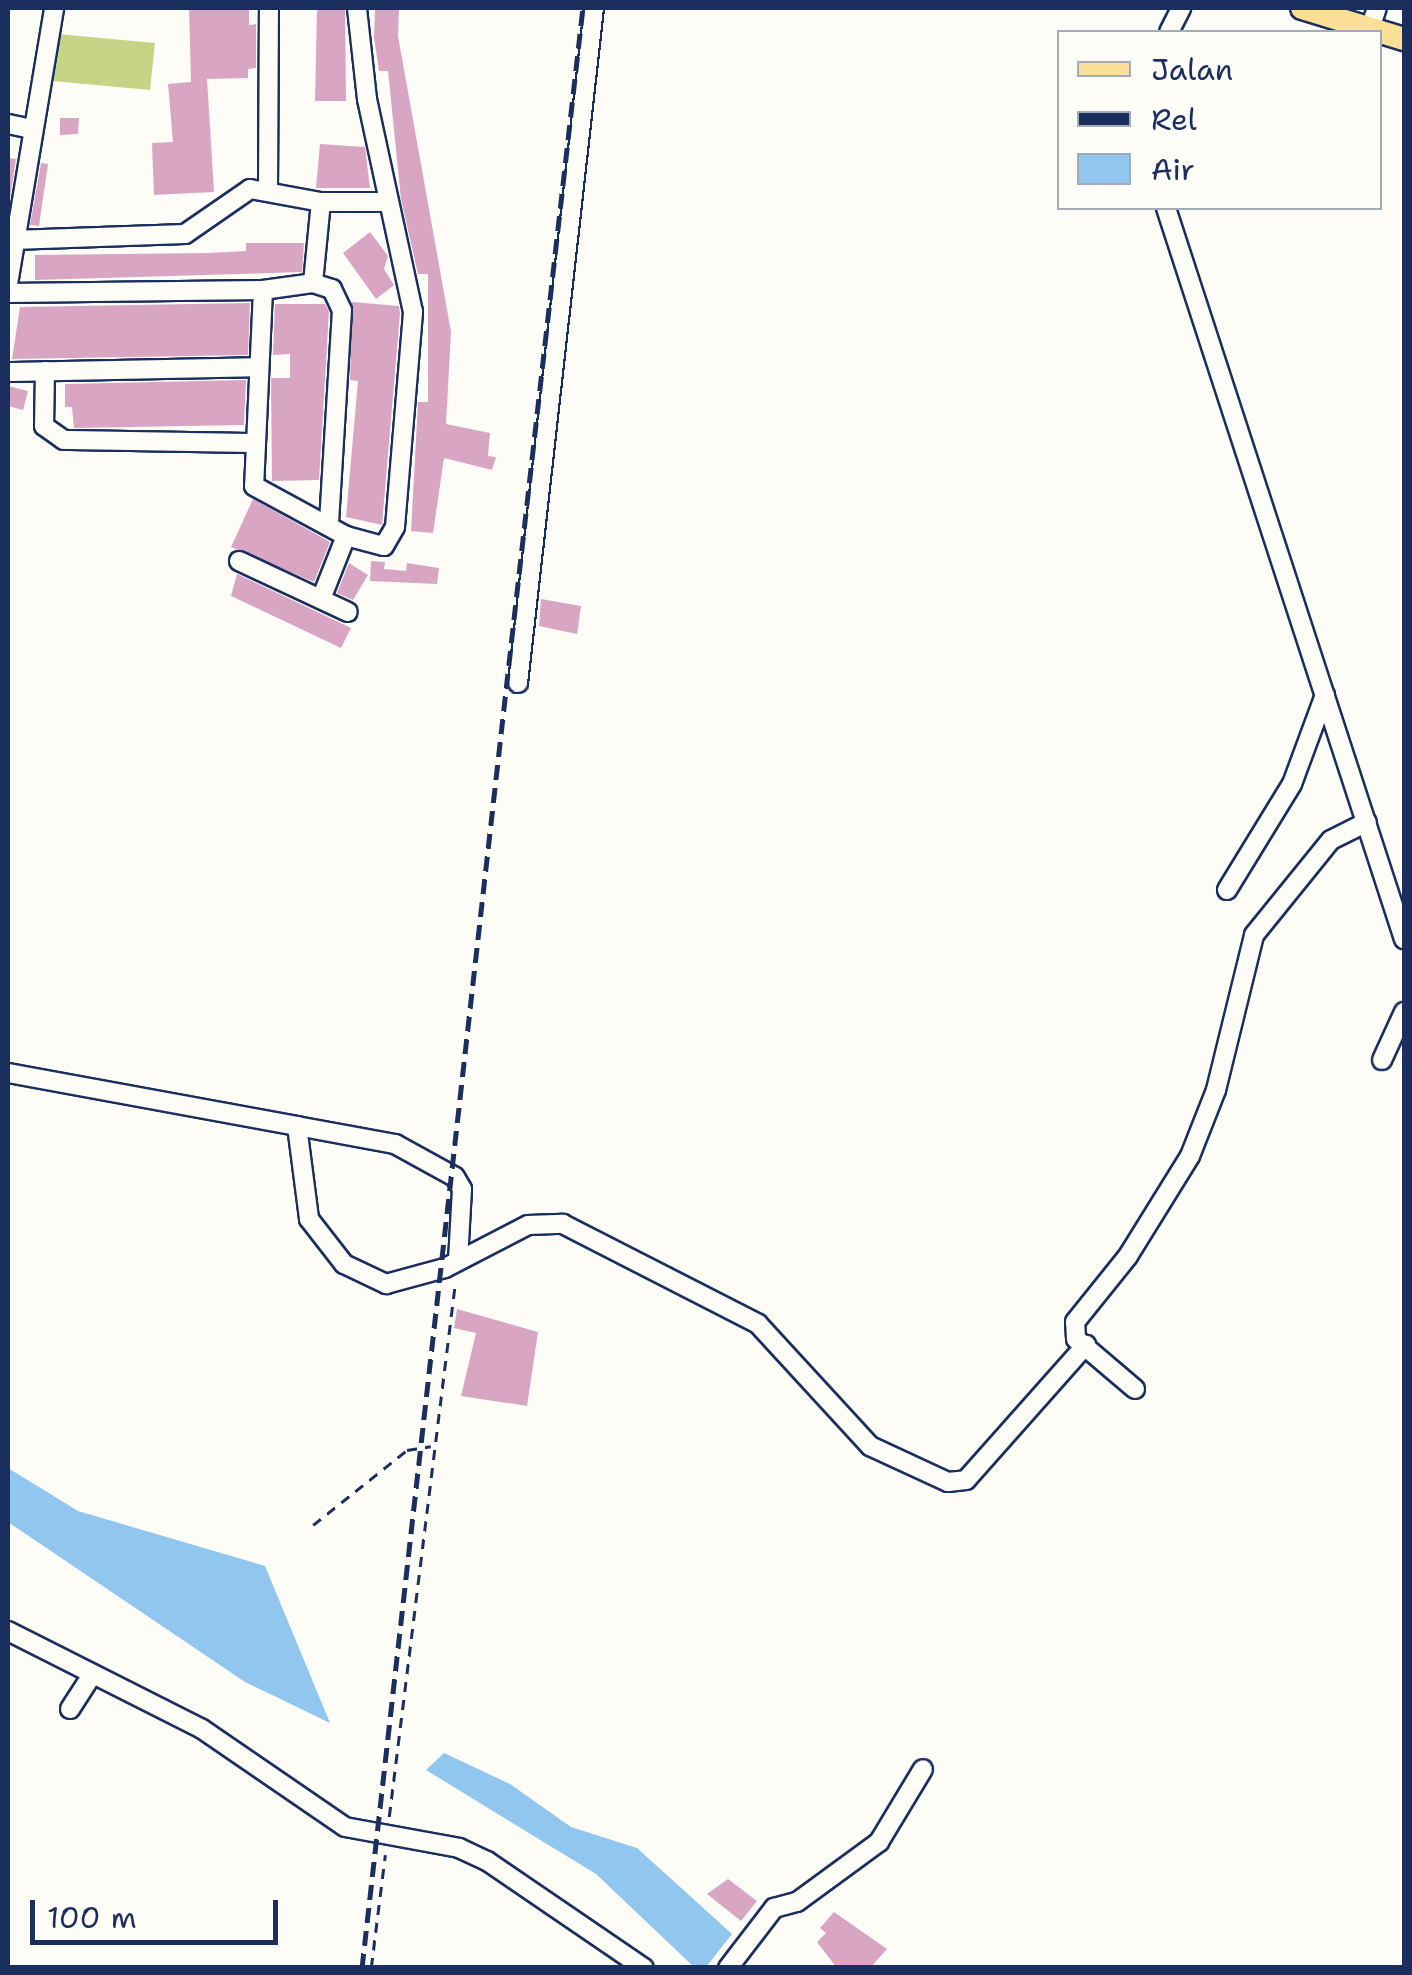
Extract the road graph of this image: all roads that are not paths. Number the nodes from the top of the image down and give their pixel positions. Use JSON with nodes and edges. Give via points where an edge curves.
{"nodes":[{"id":1,"x":54,"y":8,"type":"edge"},
{"id":2,"x":269,"y":8,"type":"edge"},
{"id":3,"x":357,"y":8,"type":"edge"},
{"id":4,"x":594,"y":8,"type":"edge"},
{"id":5,"x":1302,"y":8,"type":"edge"},
{"id":6,"x":1373,"y":18,"type":"edge"},
{"id":7,"x":1404,"y":39,"type":"edge"},
{"id":8,"x":8,"y":124,"type":"edge"},
{"id":9,"x":31,"y":129,"type":"junction"},
{"id":10,"x":268,"y":190,"type":"junction"},
{"id":11,"x":321,"y":202,"type":"junction"},
{"id":12,"x":388,"y":202,"type":"junction"},
{"id":13,"x":1167,"y":210,"type":"edge"},
{"id":14,"x":13,"y":240,"type":"junction"},
{"id":15,"x":313,"y":282,"type":"junction"},
{"id":16,"x":8,"y":284,"type":"edge"},
{"id":17,"x":263,"y":290,"type":"junction"},
{"id":18,"x":8,"y":294,"type":"edge"},
{"id":19,"x":258,"y":367,"type":"junction"},
{"id":20,"x":45,"y":371,"type":"junction"},
{"id":21,"x":8,"y":372,"type":"edge"},
{"id":22,"x":256,"y":443,"type":"junction"},
{"id":23,"x":329,"y":523,"type":"junction"},
{"id":24,"x":346,"y":536,"type":"junction"},
{"id":25,"x":239,"y":560,"type":"dead end"},
{"id":26,"x":321,"y":599,"type":"junction"},
{"id":27,"x":348,"y":612,"type":"dead end"},
{"id":28,"x":518,"y":683,"type":"dead end"},
{"id":29,"x":1324,"y":696,"type":"junction"},
{"id":30,"x":1367,"y":822,"type":"junction"},
{"id":31,"x":1227,"y":890,"type":"dead end"},
{"id":32,"x":1404,"y":939,"type":"edge"},
{"id":33,"x":1404,"y":1012,"type":"edge"},
{"id":34,"x":1382,"y":1060,"type":"dead end"},
{"id":35,"x":8,"y":1073,"type":"edge"},
{"id":36,"x":296,"y":1126,"type":"junction"},
{"id":37,"x":458,"y":1260,"type":"junction"},
{"id":38,"x":1086,"y":1345,"type":"junction"},
{"id":39,"x":1135,"y":1389,"type":"dead end"},
{"id":40,"x":8,"y":1631,"type":"edge"},
{"id":41,"x":92,"y":1675,"type":"junction"},
{"id":42,"x":70,"y":1708,"type":"dead end"},
{"id":43,"x":924,"y":1769,"type":"dead end"},
{"id":44,"x":644,"y":1968,"type":"edge"},
{"id":45,"x":728,"y":1968,"type":"edge"}],
"edges":[{"from":1,"to":9,"type":"street"},
{"from":2,"to":10,"type":"street"},
{"from":3,"to":12,"type":"street","via":[[358,48]]},
{"from":4,"to":28,"type":"street"},
{"from":5,"to":6,"type":"main road"},
{"from":6,"to":7,"type":"main road"},
{"from":8,"to":9,"type":"street"},
{"from":9,"to":14,"type":"street"},
{"from":10,"to":11,"type":"street"},
{"from":10,"to":14,"type":"street","via":[[238,193],[196,232]]},
{"from":11,"to":12,"type":"street"},
{"from":11,"to":15,"type":"street"},
{"from":12,"to":24,"type":"street","via":[[413,312],[396,527],[384,546]]},
{"from":13,"to":29,"type":"street"},
{"from":14,"to":16,"type":"street"},
{"from":15,"to":17,"type":"street"},
{"from":15,"to":23,"type":"street","via":[[332,289],[342,310]]},
{"from":17,"to":18,"type":"street"},
{"from":17,"to":19,"type":"street"},
{"from":19,"to":20,"type":"street"},
{"from":19,"to":22,"type":"street"},
{"from":20,"to":21,"type":"street"},
{"from":20,"to":22,"type":"street","via":[[44,426],[64,440]]},
{"from":22,"to":23,"type":"street","via":[[254,486]]},
{"from":23,"to":24,"type":"street"},
{"from":24,"to":26,"type":"street"},
{"from":25,"to":26,"type":"street"},
{"from":26,"to":27,"type":"street"},
{"from":29,"to":30,"type":"street"},
{"from":29,"to":31,"type":"street","via":[[1292,784]]},
{"from":30,"to":32,"type":"street"},
{"from":30,"to":38,"type":"street","via":[[1331,840],[1254,935],[1216,1090],[1190,1156],[1128,1256],[1074,1322],[1074,1335]]},
{"from":33,"to":34,"type":"street"},
{"from":35,"to":36,"type":"street"},
{"from":36,"to":37,"type":"street","via":[[396,1144],[455,1177],[462,1189]]},
{"from":36,"to":37,"type":"street","via":[[306,1212],[344,1264],[396,1284]]},
{"from":37,"to":38,"type":"street","via":[[528,1226],[563,1224],[758,1324],[870,1446],[948,1482],[966,1480]]},
{"from":38,"to":39,"type":"street"},
{"from":40,"to":41,"type":"street"},
{"from":41,"to":42,"type":"street"},
{"from":41,"to":44,"type":"street","via":[[202,1729],[345,1827],[459,1848],[487,1860]]},
{"from":43,"to":45,"type":"street","via":[[879,1842],[797,1902],[774,1908]]}]}
